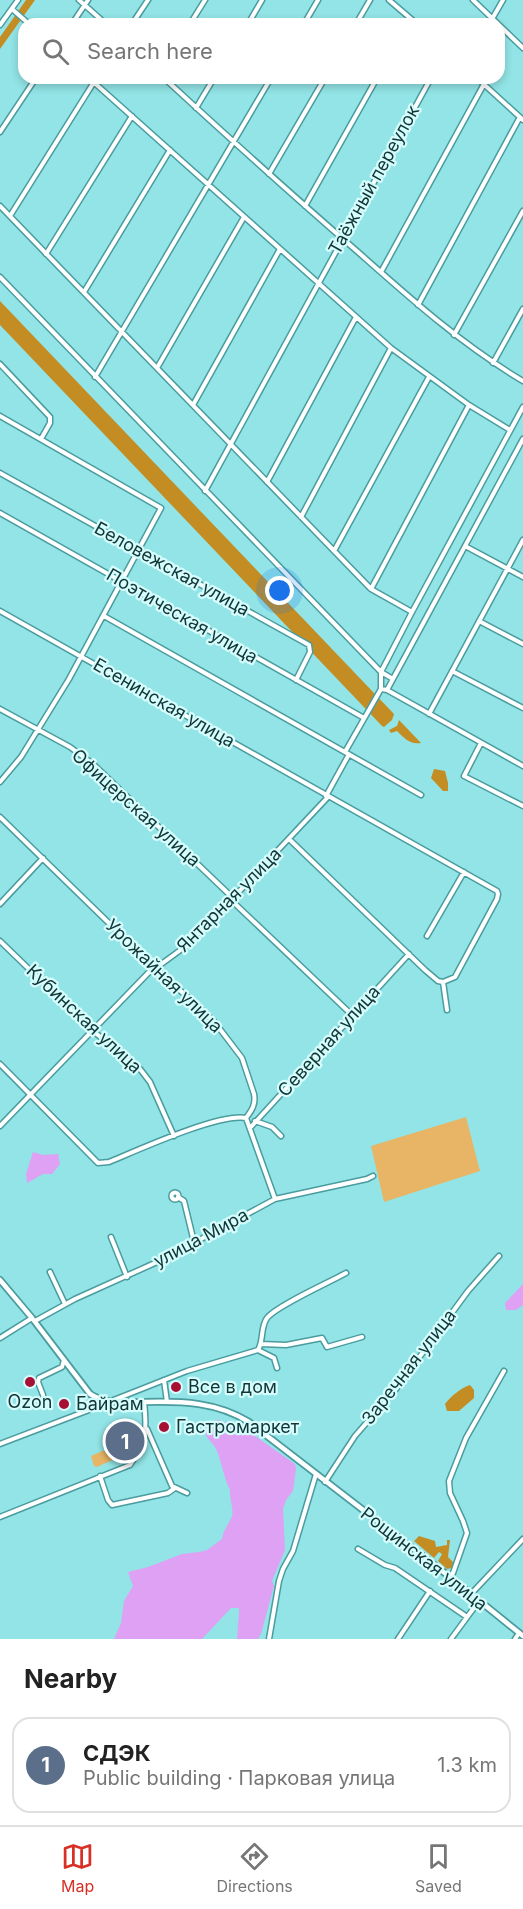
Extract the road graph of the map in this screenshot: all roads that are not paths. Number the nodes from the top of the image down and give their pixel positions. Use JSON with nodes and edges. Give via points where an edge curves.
{"nodes":[{"id":1,"x":18,"y":0,"type":"edge"},
{"id":2,"x":79,"y":0,"type":"edge"},
{"id":3,"x":88,"y":0,"type":"edge"},
{"id":4,"x":148,"y":0,"type":"edge"},
{"id":5,"x":205,"y":0,"type":"edge"},
{"id":6,"x":262,"y":0,"type":"edge"},
{"id":7,"x":318,"y":0,"type":"edge"},
{"id":8,"x":370,"y":0,"type":"edge"},
{"id":9,"x":389,"y":0,"type":"edge"},
{"id":10,"x":473,"y":0,"type":"edge"},
{"id":11,"x":503,"y":0,"type":"edge"},
{"id":12,"x":85,"y":5,"type":"junction"},
{"id":13,"x":12,"y":9,"type":"junction"},
{"id":14,"x":22,"y":18,"type":"edge"},
{"id":15,"x":76,"y":18,"type":"edge"},
{"id":16,"x":99,"y":18,"type":"edge"},
{"id":17,"x":136,"y":18,"type":"edge"},
{"id":18,"x":194,"y":18,"type":"edge"},
{"id":19,"x":252,"y":18,"type":"edge"},
{"id":20,"x":308,"y":18,"type":"edge"},
{"id":21,"x":360,"y":18,"type":"edge"},
{"id":22,"x":410,"y":18,"type":"edge"},
{"id":23,"x":491,"y":18,"type":"edge"},
{"id":24,"x":493,"y":18,"type":"edge"},
{"id":25,"x":0,"y":26,"type":"edge"},
{"id":26,"x":505,"y":31,"type":"edge"},
{"id":27,"x":523,"y":48,"type":"edge"},
{"id":28,"x":32,"y":84,"type":"edge"},
{"id":29,"x":93,"y":84,"type":"edge"},
{"id":30,"x":96,"y":84,"type":"edge"},
{"id":31,"x":170,"y":84,"type":"edge"},
{"id":32,"x":210,"y":84,"type":"edge"},
{"id":33,"x":267,"y":84,"type":"edge"},
{"id":34,"x":322,"y":84,"type":"edge"},
{"id":35,"x":374,"y":84,"type":"edge"},
{"id":36,"x":428,"y":84,"type":"edge"},
{"id":37,"x":484,"y":84,"type":"joint"},
{"id":38,"x":196,"y":108,"type":"junction"},
{"id":39,"x":132,"y":116,"type":"junction"},
{"id":40,"x":522,"y":118,"type":"edge"},
{"id":41,"x":0,"y":132,"type":"edge"},
{"id":42,"x":233,"y":142,"type":"junction"},
{"id":43,"x":170,"y":150,"type":"junction"},
{"id":44,"x":269,"y":174,"type":"junction"},
{"id":45,"x":207,"y":184,"type":"junction"},
{"id":46,"x":0,"y":206,"type":"edge"},
{"id":47,"x":304,"y":206,"type":"junction"},
{"id":48,"x":523,"y":211,"type":"edge"},
{"id":49,"x":10,"y":216,"type":"junction"},
{"id":50,"x":244,"y":217,"type":"junction"},
{"id":51,"x":342,"y":239,"type":"junction"},
{"id":52,"x":280,"y":249,"type":"junction"},
{"id":53,"x":46,"y":254,"type":"junction"},
{"id":54,"x":381,"y":272,"type":"junction"},
{"id":55,"x":0,"y":277,"type":"edge"},
{"id":56,"x":318,"y":283,"type":"junction"},
{"id":57,"x":84,"y":292,"type":"junction"},
{"id":58,"x":418,"y":305,"type":"junction"},
{"id":59,"x":523,"y":309,"type":"edge"},
{"id":60,"x":356,"y":317,"type":"junction"},
{"id":61,"x":121,"y":332,"type":"junction"},
{"id":62,"x":454,"y":335,"type":"junction"},
{"id":63,"x":391,"y":348,"type":"junction"},
{"id":64,"x":493,"y":363,"type":"junction"},
{"id":65,"x":0,"y":364,"type":"edge"},
{"id":66,"x":157,"y":368,"type":"junction"},
{"id":67,"x":95,"y":376,"type":"junction"},
{"id":68,"x":429,"y":377,"type":"junction"},
{"id":69,"x":523,"y":381,"type":"edge"},
{"id":70,"x":193,"y":405,"type":"junction"},
{"id":71,"x":469,"y":405,"type":"junction"},
{"id":72,"x":523,"y":407,"type":"edge"},
{"id":73,"x":0,"y":416,"type":"edge"},
{"id":74,"x":510,"y":430,"type":"junction"},
{"id":75,"x":41,"y":439,"type":"junction"},
{"id":76,"x":523,"y":439,"type":"edge"},
{"id":77,"x":230,"y":444,"type":"junction"},
{"id":78,"x":0,"y":473,"type":"edge"},
{"id":79,"x":267,"y":482,"type":"junction"},
{"id":80,"x":205,"y":491,"type":"junction"},
{"id":81,"x":0,"y":513,"type":"edge"},
{"id":82,"x":301,"y":517,"type":"junction"},
{"id":83,"x":523,"y":540,"type":"edge"},
{"id":84,"x":465,"y":546,"type":"junction"},
{"id":85,"x":139,"y":551,"type":"junction"},
{"id":86,"x":334,"y":551,"type":"junction"},
{"id":87,"x":508,"y":569,"type":"junction"},
{"id":88,"x":523,"y":577,"type":"edge"},
{"id":89,"x":122,"y":582,"type":"junction"},
{"id":90,"x":370,"y":589,"type":"junction"},
{"id":91,"x":0,"y":611,"type":"edge"},
{"id":92,"x":412,"y":612,"type":"junction"},
{"id":93,"x":103,"y":616,"type":"junction"},
{"id":94,"x":479,"y":621,"type":"junction"},
{"id":95,"x":523,"y":644,"type":"edge"},
{"id":96,"x":82,"y":656,"type":"junction"},
{"id":97,"x":452,"y":671,"type":"junction"},
{"id":98,"x":381,"y":672,"type":"junction"},
{"id":99,"x":393,"y":679,"type":"junction"},
{"id":100,"x":296,"y":680,"type":"junction"},
{"id":101,"x":381,"y":689,"type":"junction"},
{"id":102,"x":387,"y":690,"type":"junction"},
{"id":103,"x":523,"y":708,"type":"edge"},
{"id":104,"x":0,"y":709,"type":"edge"},
{"id":105,"x":429,"y":714,"type":"junction"},
{"id":106,"x":364,"y":718,"type":"junction"},
{"id":107,"x":38,"y":730,"type":"junction"},
{"id":108,"x":481,"y":743,"type":"junction"},
{"id":109,"x":346,"y":754,"type":"junction"},
{"id":110,"x":523,"y":765,"type":"edge"},
{"id":111,"x":0,"y":782,"type":"edge"},
{"id":112,"x":421,"y":795,"type":"dead end"},
{"id":113,"x":327,"y":796,"type":"junction"},
{"id":114,"x":523,"y":806,"type":"edge"},
{"id":115,"x":0,"y":817,"type":"edge"},
{"id":116,"x":289,"y":839,"type":"junction"},
{"id":117,"x":43,"y":858,"type":"junction"},
{"id":118,"x":464,"y":872,"type":"junction"},
{"id":119,"x":232,"y":899,"type":"junction"},
{"id":120,"x":0,"y":904,"type":"edge"},
{"id":121,"x":427,"y":936,"type":"dead end"},
{"id":122,"x":0,"y":941,"type":"edge"},
{"id":123,"x":409,"y":954,"type":"junction"},
{"id":124,"x":154,"y":968,"type":"junction"},
{"id":125,"x":444,"y":982,"type":"junction"},
{"id":126,"x":447,"y":1010,"type":"dead end"},
{"id":127,"x":352,"y":1015,"type":"junction"},
{"id":128,"x":93,"y":1030,"type":"junction"},
{"id":129,"x":0,"y":1064,"type":"edge"},
{"id":130,"x":32,"y":1095,"type":"junction"},
{"id":131,"x":246,"y":1118,"type":"junction"},
{"id":132,"x":255,"y":1121,"type":"junction"},
{"id":133,"x":0,"y":1126,"type":"edge"},
{"id":134,"x":250,"y":1128,"type":"junction"},
{"id":135,"x":174,"y":1136,"type":"junction"},
{"id":136,"x":281,"y":1136,"type":"dead end"},
{"id":137,"x":374,"y":1176,"type":"dead end"},
{"id":138,"x":178,"y":1197,"type":"dead end"},
{"id":139,"x":275,"y":1199,"type":"junction"},
{"id":140,"x":111,"y":1237,"type":"dead end"},
{"id":141,"x":194,"y":1242,"type":"junction"},
{"id":142,"x":499,"y":1256,"type":"dead end"},
{"id":143,"x":50,"y":1272,"type":"dead end"},
{"id":144,"x":346,"y":1274,"type":"dead end"},
{"id":145,"x":127,"y":1277,"type":"junction"},
{"id":146,"x":0,"y":1280,"type":"edge"},
{"id":147,"x":65,"y":1304,"type":"junction"},
{"id":148,"x":33,"y":1320,"type":"junction"},
{"id":149,"x":362,"y":1337,"type":"dead end"},
{"id":150,"x":0,"y":1338,"type":"edge"},
{"id":151,"x":261,"y":1344,"type":"junction"},
{"id":152,"x":258,"y":1350,"type":"junction"},
{"id":153,"x":64,"y":1360,"type":"junction"},
{"id":154,"x":277,"y":1368,"type":"dead end"},
{"id":155,"x":504,"y":1371,"type":"dead end"},
{"id":156,"x":164,"y":1380,"type":"junction"},
{"id":157,"x":43,"y":1395,"type":"dead end"},
{"id":158,"x":97,"y":1398,"type":"junction"},
{"id":159,"x":109,"y":1402,"type":"junction"},
{"id":160,"x":144,"y":1402,"type":"junction"},
{"id":161,"x":168,"y":1402,"type":"junction"},
{"id":162,"x":147,"y":1428,"type":"junction"},
{"id":163,"x":1,"y":1442,"type":"edge"},
{"id":164,"x":316,"y":1474,"type":"junction"},
{"id":165,"x":100,"y":1476,"type":"junction"},
{"id":166,"x":325,"y":1482,"type":"junction"},
{"id":167,"x":176,"y":1488,"type":"junction"},
{"id":168,"x":187,"y":1493,"type":"dead end"},
{"id":169,"x":0,"y":1517,"type":"edge"},
{"id":170,"x":523,"y":1539,"type":"edge"},
{"id":171,"x":358,"y":1549,"type":"dead end"},
{"id":172,"x":450,"y":1577,"type":"junction"},
{"id":173,"x":430,"y":1592,"type":"junction"},
{"id":174,"x":471,"y":1594,"type":"junction"},
{"id":175,"x":478,"y":1600,"type":"junction"},
{"id":176,"x":467,"y":1617,"type":"junction"},
{"id":177,"x":521,"y":1635,"type":"edge"},
{"id":178,"x":269,"y":1639,"type":"edge"},
{"id":179,"x":398,"y":1639,"type":"edge"},
{"id":180,"x":452,"y":1639,"type":"edge"},
{"id":181,"x":514,"y":1639,"type":"edge"}],
"edges":[{"from":1,"to":13,"type":"street"},
{"from":2,"to":12,"type":"street"},
{"from":3,"to":12,"type":"street"},
{"from":4,"to":17,"type":"street"},
{"from":5,"to":18,"type":"street"},
{"from":6,"to":19,"type":"street"},
{"from":7,"to":20,"type":"street"},
{"from":8,"to":21,"type":"street"},
{"from":9,"to":22,"type":"street"},
{"from":10,"to":23,"type":"street"},
{"from":11,"to":24,"type":"street"},
{"from":12,"to":15,"type":"street"},
{"from":12,"to":16,"type":"street"},
{"from":13,"to":14,"type":"street"},
{"from":13,"to":25,"type":"street"},
{"from":26,"to":27,"type":"street"},
{"from":28,"to":41,"type":"street"},
{"from":29,"to":49,"type":"street"},
{"from":30,"to":39,"type":"street"},
{"from":31,"to":38,"type":"street"},
{"from":32,"to":38,"type":"street"},
{"from":33,"to":42,"type":"street"},
{"from":34,"to":44,"type":"street"},
{"from":35,"to":47,"type":"street"},
{"from":36,"to":51,"type":"street","name":"Таёжный переулок"},
{"from":37,"to":40,"type":"street"},
{"from":37,"to":54,"type":"street"},
{"from":38,"to":42,"type":"street"},
{"from":39,"to":43,"type":"street"},
{"from":39,"to":53,"type":"street"},
{"from":40,"to":58,"type":"street"},
{"from":42,"to":44,"type":"street"},
{"from":42,"to":45,"type":"street"},
{"from":43,"to":45,"type":"street"},
{"from":43,"to":57,"type":"street"},
{"from":44,"to":47,"type":"street"},
{"from":45,"to":50,"type":"street"},
{"from":45,"to":61,"type":"street"},
{"from":46,"to":49,"type":"street"},
{"from":47,"to":51,"type":"street"},
{"from":48,"to":62,"type":"street"},
{"from":49,"to":53,"type":"street"},
{"from":50,"to":52,"type":"street"},
{"from":50,"to":66,"type":"street"},
{"from":51,"to":54,"type":"street"},
{"from":51,"to":56,"type":"street","name":"Таёжный переулок"},
{"from":52,"to":56,"type":"street"},
{"from":52,"to":70,"type":"street"},
{"from":53,"to":57,"type":"street"},
{"from":54,"to":58,"type":"street"},
{"from":55,"to":67,"type":"street"},
{"from":56,"to":60,"type":"street"},
{"from":56,"to":77,"type":"street","name":"Таёжный переулок"},
{"from":57,"to":61,"type":"street"},
{"from":58,"to":62,"type":"street"},
{"from":59,"to":64,"type":"street"},
{"from":60,"to":63,"type":"street"},
{"from":60,"to":79,"type":"street"},
{"from":61,"to":66,"type":"street"},
{"from":61,"to":67,"type":"street"},
{"from":62,"to":64,"type":"street"},
{"from":63,"to":68,"type":"street"},
{"from":63,"to":82,"type":"street"},
{"from":64,"to":69,"type":"street"},
{"from":65,"to":75,"type":"street","via":[[50,417]]},
{"from":66,"to":70,"type":"street"},
{"from":67,"to":80,"type":"street"},
{"from":68,"to":71,"type":"street"},
{"from":68,"to":86,"type":"street"},
{"from":70,"to":77,"type":"street"},
{"from":71,"to":74,"type":"street"},
{"from":71,"to":90,"type":"street"},
{"from":72,"to":74,"type":"street"},
{"from":73,"to":75,"type":"street"},
{"from":74,"to":92,"type":"street"},
{"from":75,"to":85,"type":"street","via":[[160,506],[161,511]]},
{"from":76,"to":84,"type":"street"},
{"from":77,"to":79,"type":"street"},
{"from":77,"to":80,"type":"street","name":"Таёжный переулок"},
{"from":78,"to":85,"type":"street","name":"Беловежская улица"},
{"from":79,"to":82,"type":"street"},
{"from":80,"to":98,"type":"street"},
{"from":81,"to":89,"type":"street","name":"Поэтическая улица"},
{"from":82,"to":86,"type":"street"},
{"from":83,"to":87,"type":"street"},
{"from":84,"to":87,"type":"street"},
{"from":84,"to":99,"type":"street"},
{"from":85,"to":89,"type":"street"},
{"from":85,"to":100,"type":"street","name":"Беловежская улица","via":[[309,645],[310,652]]},
{"from":86,"to":90,"type":"street"},
{"from":87,"to":88,"type":"street"},
{"from":87,"to":94,"type":"street"},
{"from":89,"to":93,"type":"street"},
{"from":89,"to":100,"type":"street","name":"Поэтическая улица"},
{"from":90,"to":92,"type":"street"},
{"from":91,"to":96,"type":"street","name":"Есенинская улица"},
{"from":92,"to":98,"type":"street"},
{"from":93,"to":96,"type":"street"},
{"from":93,"to":109,"type":"street"},
{"from":94,"to":95,"type":"street"},
{"from":94,"to":97,"type":"street"},
{"from":96,"to":107,"type":"street"},
{"from":96,"to":113,"type":"street","name":"Есенинская улица"},
{"from":97,"to":103,"type":"street"},
{"from":97,"to":105,"type":"street"},
{"from":98,"to":99,"type":"street"},
{"from":98,"to":101,"type":"street"},
{"from":99,"to":102,"type":"street"},
{"from":100,"to":106,"type":"street","name":"Поэтическая улица"},
{"from":101,"to":102,"type":"street"},
{"from":101,"to":106,"type":"street","name":"Янтарная улица"},
{"from":102,"to":105,"type":"street"},
{"from":104,"to":107,"type":"street","name":"Офицерская улица"},
{"from":105,"to":108,"type":"street"},
{"from":106,"to":109,"type":"street","name":"Янтарная улица"},
{"from":107,"to":111,"type":"street"},
{"from":107,"to":119,"type":"street","name":"Офицерская улица","via":[[93,764]]},
{"from":108,"to":110,"type":"street"},
{"from":108,"to":114,"type":"street","via":[[464,776]]},
{"from":109,"to":112,"type":"street"},
{"from":109,"to":113,"type":"street","name":"Янтарная улица"},
{"from":113,"to":116,"type":"street","name":"Янтарная улица"},
{"from":113,"to":118,"type":"street","name":"Есенинская улица"},
{"from":115,"to":117,"type":"street","name":"Урожайная улица"},
{"from":116,"to":119,"type":"street","name":"Янтарная улица"},
{"from":116,"to":123,"type":"street"},
{"from":117,"to":120,"type":"street"},
{"from":117,"to":124,"type":"street","name":"Урожайная улица"},
{"from":118,"to":121,"type":"street"},
{"from":118,"to":125,"type":"street","name":"Есенинская улица","via":[[498,894],[455,977]]},
{"from":119,"to":124,"type":"street","name":"Янтарная улица","via":[[186,946]]},
{"from":119,"to":127,"type":"street","name":"Офицерская улица"},
{"from":122,"to":128,"type":"street","name":"Кубинская улица"},
{"from":123,"to":125,"type":"street"},
{"from":123,"to":127,"type":"street","name":"Северная улица"},
{"from":124,"to":128,"type":"street","name":"Янтарная улица"},
{"from":124,"to":131,"type":"street","name":"Урожайная улица","via":[[213,1020],[242,1058],[255,1100]]},
{"from":125,"to":126,"type":"street"},
{"from":127,"to":132,"type":"street","name":"Северная улица"},
{"from":128,"to":130,"type":"street","name":"Янтарная улица"},
{"from":128,"to":135,"type":"street","name":"Кубинская улица","via":[[150,1082]]},
{"from":129,"to":130,"type":"street"},
{"from":130,"to":133,"type":"street","name":"Янтарная улица"},
{"from":130,"to":135,"type":"street","via":[[99,1163]]},
{"from":131,"to":134,"type":"street"},
{"from":131,"to":135,"type":"street","via":[[230,1117]]},
{"from":132,"to":134,"type":"street","name":"Северная улица"},
{"from":132,"to":136,"type":"street","via":[[272,1127]]},
{"from":134,"to":139,"type":"street"},
{"from":137,"to":139,"type":"street","name":"улица Мира"},
{"from":138,"to":141,"type":"street","via":[[184,1201]]},
{"from":139,"to":141,"type":"street","name":"улица Мира"},
{"from":140,"to":145,"type":"street"},
{"from":141,"to":145,"type":"street","name":"улица Мира"},
{"from":142,"to":166,"type":"street","name":"Заречная улица","via":[[355,1436]]},
{"from":143,"to":147,"type":"street"},
{"from":144,"to":151,"type":"street","via":[[273,1312],[264,1323]]},
{"from":145,"to":147,"type":"street","name":"улица Мира"},
{"from":146,"to":148,"type":"street"},
{"from":147,"to":148,"type":"street","name":"улица Мира"},
{"from":148,"to":150,"type":"street","name":"улица Мира"},
{"from":148,"to":153,"type":"street"},
{"from":149,"to":151,"type":"street","via":[[327,1347],[322,1338],[286,1345]]},
{"from":151,"to":152,"type":"street"},
{"from":152,"to":154,"type":"street","via":[[274,1358]]},
{"from":152,"to":156,"type":"street"},
{"from":153,"to":157,"type":"street","via":[[62,1367],[39,1378]]},
{"from":153,"to":158,"type":"street"},
{"from":155,"to":172,"type":"street","via":[[466,1438],[449,1481],[450,1494],[467,1533]]},
{"from":156,"to":159,"type":"street"},
{"from":156,"to":161,"type":"street"},
{"from":158,"to":159,"type":"street","name":"Рощинская улица"},
{"from":158,"to":163,"type":"street","via":[[89,1410]]},
{"from":159,"to":160,"type":"street","name":"Рощинская улица"},
{"from":160,"to":161,"type":"street","name":"Рощинская улица"},
{"from":160,"to":162,"type":"street"},
{"from":161,"to":164,"type":"street","name":"Рощинская улица","via":[[204,1405],[236,1414]]},
{"from":162,"to":165,"type":"street","via":[[130,1465]]},
{"from":162,"to":167,"type":"street"},
{"from":164,"to":166,"type":"street","name":"Рощинская улица"},
{"from":164,"to":178,"type":"street","via":[[293,1551],[279,1581]]},
{"from":165,"to":167,"type":"street","via":[[112,1505]]},
{"from":165,"to":169,"type":"street"},
{"from":166,"to":172,"type":"street","name":"Рощинская улица"},
{"from":167,"to":168,"type":"street"},
{"from":170,"to":174,"type":"street"},
{"from":171,"to":173,"type":"street"},
{"from":172,"to":174,"type":"street","name":"Рощинская улица"},
{"from":173,"to":176,"type":"street"},
{"from":173,"to":179,"type":"street"},
{"from":174,"to":175,"type":"street","name":"Рощинская улица"},
{"from":175,"to":176,"type":"street"},
{"from":175,"to":177,"type":"street","name":"Рощинская улица"},
{"from":176,"to":180,"type":"street"},
{"from":177,"to":181,"type":"street"}]}
